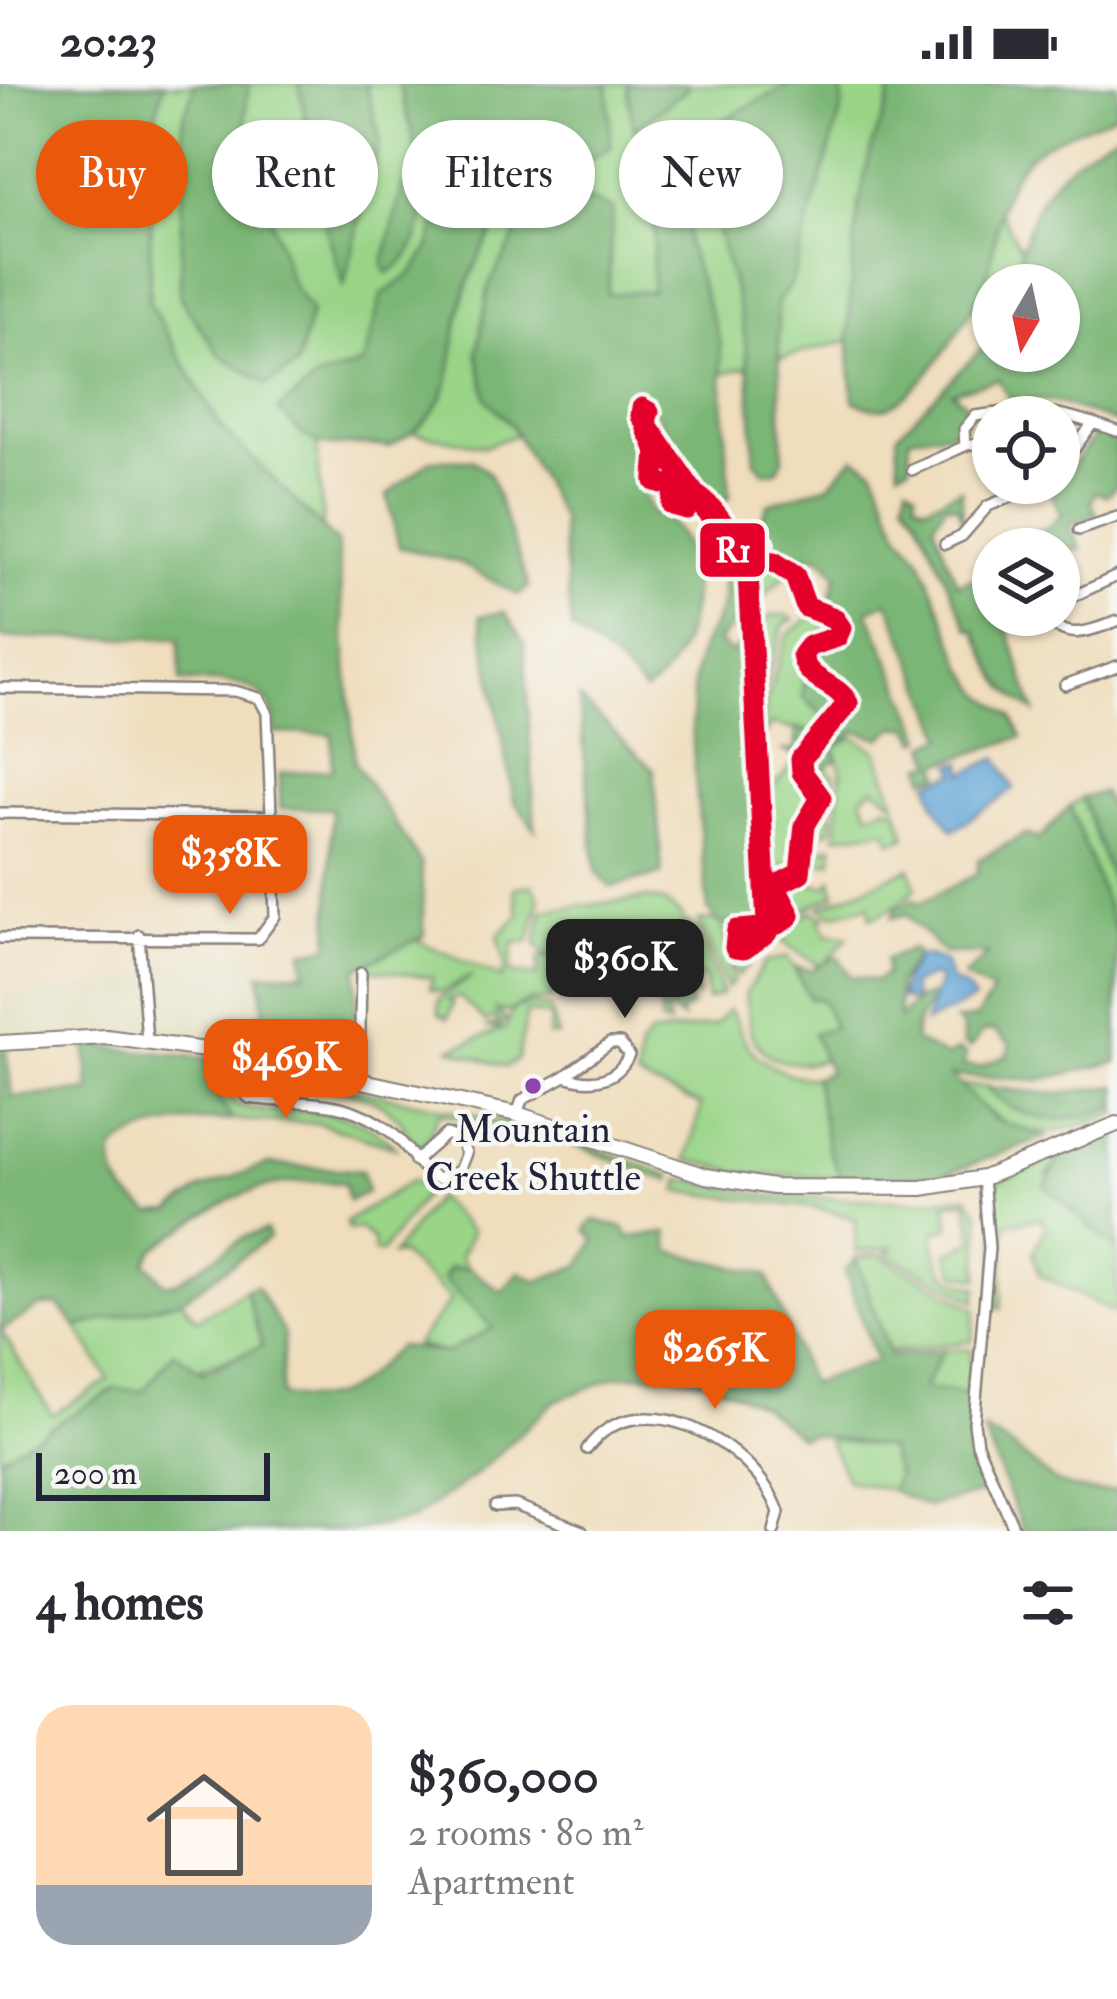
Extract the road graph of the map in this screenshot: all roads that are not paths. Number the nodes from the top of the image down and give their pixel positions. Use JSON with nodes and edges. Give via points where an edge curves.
{"nodes":[{"id":1,"x":1094,"y":423,"type":"junction"},
{"id":2,"x":1117,"y":431,"type":"edge"},
{"id":3,"x":1080,"y":442,"type":"edge"},
{"id":4,"x":972,"y":444,"type":"edge"},
{"id":5,"x":965,"y":446,"type":"junction"},
{"id":6,"x":912,"y":470,"type":"dead end"},
{"id":7,"x":993,"y":504,"type":"edge"},
{"id":8,"x":1117,"y":517,"type":"edge"},
{"id":9,"x":1080,"y":530,"type":"edge"},
{"id":10,"x":945,"y":544,"type":"dead end"},
{"id":11,"x":1117,"y":576,"type":"edge"},
{"id":12,"x":1080,"y":593,"type":"edge"},
{"id":13,"x":1117,"y":621,"type":"edge"},
{"id":14,"x":1080,"y":633,"type":"edge"},
{"id":15,"x":1117,"y":666,"type":"edge"},
{"id":16,"x":1064,"y":685,"type":"dead end"},
{"id":17,"x":0,"y":688,"type":"edge"},
{"id":18,"x":0,"y":813,"type":"edge"},
{"id":19,"x":271,"y":816,"type":"junction"},
{"id":20,"x":139,"y":935,"type":"junction"},
{"id":21,"x":0,"y":938,"type":"edge"},
{"id":22,"x":362,"y":973,"type":"dead end"},
{"id":23,"x":147,"y":1041,"type":"junction"},
{"id":24,"x":0,"y":1042,"type":"edge"},
{"id":25,"x":236,"y":1054,"type":"junction"},
{"id":26,"x":565,"y":1076,"type":"junction"},
{"id":27,"x":359,"y":1080,"type":"junction"},
{"id":28,"x":517,"y":1114,"type":"junction"},
{"id":29,"x":1117,"y":1124,"type":"edge"},
{"id":30,"x":416,"y":1161,"type":"junction"},
{"id":31,"x":983,"y":1178,"type":"junction"},
{"id":32,"x":586,"y":1449,"type":"dead end"},
{"id":33,"x":495,"y":1506,"type":"dead end"},
{"id":34,"x":775,"y":1528,"type":"edge"},
{"id":35,"x":1012,"y":1530,"type":"edge"},
{"id":36,"x":582,"y":1531,"type":"edge"},
{"id":37,"x":794,"y":1531,"type":"edge"}],
"edges":[{"from":1,"to":2,"type":"street"},
{"from":1,"to":3,"type":"street"},
{"from":1,"to":5,"type":"street","via":[[1040,407],[975,416],[964,430]]},
{"from":4,"to":5,"type":"street"},
{"from":5,"to":6,"type":"street"},
{"from":7,"to":10,"type":"street"},
{"from":8,"to":9,"type":"street"},
{"from":11,"to":12,"type":"street"},
{"from":13,"to":14,"type":"street"},
{"from":15,"to":16,"type":"street"},
{"from":17,"to":19,"type":"street","via":[[235,691],[259,698],[267,713]]},
{"from":18,"to":19,"type":"street"},
{"from":19,"to":20,"type":"street","via":[[268,930],[258,939]]},
{"from":20,"to":21,"type":"street"},
{"from":20,"to":23,"type":"street"},
{"from":22,"to":27,"type":"street"},
{"from":23,"to":24,"type":"main road"},
{"from":23,"to":25,"type":"main road"},
{"from":25,"to":27,"type":"main road"},
{"from":25,"to":30,"type":"street","via":[[232,1078],[243,1096],[348,1108],[393,1133]]},
{"from":26,"to":26,"type":"street","via":[[604,1079],[628,1055],[610,1043]]},
{"from":26,"to":28,"type":"street","via":[[522,1100]]},
{"from":27,"to":28,"type":"main road"},
{"from":28,"to":31,"type":"main road","via":[[740,1184],[922,1188]]},
{"from":29,"to":31,"type":"main road"},
{"from":30,"to":30,"type":"street","via":[[433,1178],[448,1178],[466,1153],[446,1134]]},
{"from":31,"to":35,"type":"street","via":[[989,1248],[974,1423]]},
{"from":32,"to":34,"type":"street","via":[[605,1431],[634,1422],[700,1430],[747,1463],[776,1504]]},
{"from":33,"to":36,"type":"street","via":[[515,1504]]},
{"from":34,"to":37,"type":"street"}]}
